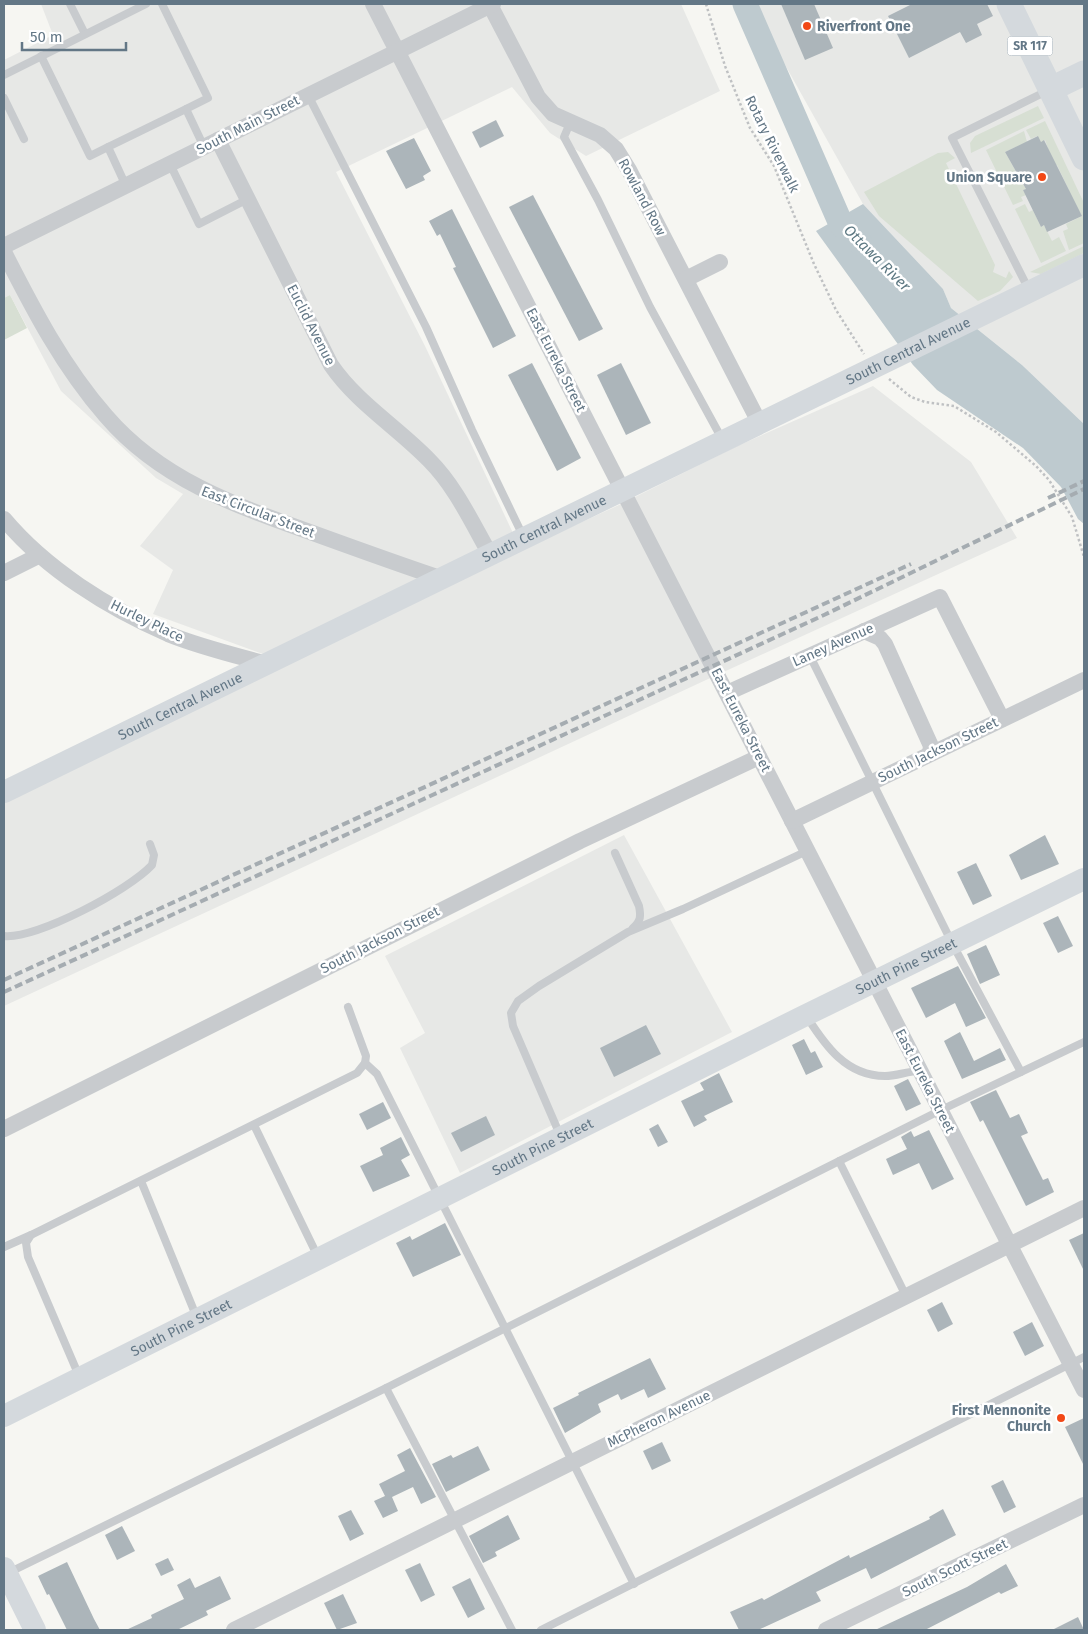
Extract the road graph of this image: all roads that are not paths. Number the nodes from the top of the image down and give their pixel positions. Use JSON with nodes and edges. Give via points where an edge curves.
{"nodes":[{"id":1,"x":70,"y":4,"type":"edge"},
{"id":2,"x":146,"y":4,"type":"edge"},
{"id":3,"x":162,"y":4,"type":"edge"},
{"id":4,"x":373,"y":4,"type":"edge"},
{"id":5,"x":492,"y":4,"type":"edge"},
{"id":6,"x":1009,"y":4,"type":"edge"},
{"id":7,"x":84,"y":34,"type":"junction"},
{"id":8,"x":397,"y":50,"type":"junction"},
{"id":9,"x":41,"y":56,"type":"junction"},
{"id":10,"x":1084,"y":73,"type":"edge"},
{"id":11,"x":4,"y":75,"type":"edge"},
{"id":12,"x":1051,"y":89,"type":"junction"},
{"id":13,"x":308,"y":95,"type":"junction"},
{"id":14,"x":4,"y":98,"type":"edge"},
{"id":15,"x":186,"y":109,"type":"junction"},
{"id":16,"x":570,"y":123,"type":"junction"},
{"id":17,"x":24,"y":139,"type":"dead end"},
{"id":18,"x":211,"y":144,"type":"junction"},
{"id":19,"x":108,"y":147,"type":"junction"},
{"id":20,"x":1084,"y":158,"type":"edge"},
{"id":21,"x":170,"y":164,"type":"junction"},
{"id":22,"x":126,"y":186,"type":"junction"},
{"id":23,"x":248,"y":199,"type":"junction"},
{"id":24,"x":4,"y":246,"type":"edge"},
{"id":25,"x":4,"y":252,"type":"edge"},
{"id":26,"x":720,"y":262,"type":"dead end"},
{"id":27,"x":1084,"y":265,"type":"edge"},
{"id":28,"x":686,"y":279,"type":"junction"},
{"id":29,"x":1030,"y":292,"type":"junction"},
{"id":30,"x":759,"y":422,"type":"junction"},
{"id":31,"x":723,"y":441,"type":"junction"},
{"id":32,"x":623,"y":492,"type":"junction"},
{"id":33,"x":4,"y":519,"type":"edge"},
{"id":34,"x":525,"y":539,"type":"junction"},
{"id":35,"x":38,"y":556,"type":"junction"},
{"id":36,"x":490,"y":556,"type":"junction"},
{"id":37,"x":4,"y":573,"type":"edge"},
{"id":38,"x":442,"y":579,"type":"junction"},
{"id":39,"x":864,"y":631,"type":"junction"},
{"id":40,"x":810,"y":656,"type":"junction"},
{"id":41,"x":267,"y":664,"type":"junction"},
{"id":42,"x":1084,"y":680,"type":"edge"},
{"id":43,"x":727,"y":693,"type":"junction"},
{"id":44,"x":1002,"y":718,"type":"junction"},
{"id":45,"x":930,"y":754,"type":"junction"},
{"id":46,"x":759,"y":757,"type":"junction"},
{"id":47,"x":872,"y":782,"type":"junction"},
{"id":48,"x":4,"y":792,"type":"edge"},
{"id":49,"x":792,"y":821,"type":"junction"},
{"id":50,"x":150,"y":844,"type":"dead end"},
{"id":51,"x":807,"y":850,"type":"junction"},
{"id":52,"x":615,"y":853,"type":"dead end"},
{"id":53,"x":1082,"y":884,"type":"edge"},
{"id":54,"x":628,"y":932,"type":"junction"},
{"id":55,"x":4,"y":936,"type":"edge"},
{"id":56,"x":952,"y":943,"type":"junction"},
{"id":57,"x":874,"y":981,"type":"junction"},
{"id":58,"x":348,"y":1006,"type":"dead end"},
{"id":59,"x":806,"y":1015,"type":"junction"},
{"id":60,"x":1084,"y":1042,"type":"edge"},
{"id":61,"x":365,"y":1063,"type":"junction"},
{"id":62,"x":920,"y":1071,"type":"junction"},
{"id":63,"x":1021,"y":1072,"type":"junction"},
{"id":64,"x":941,"y":1110,"type":"junction"},
{"id":65,"x":254,"y":1125,"type":"junction"},
{"id":66,"x":4,"y":1129,"type":"edge"},
{"id":67,"x":561,"y":1137,"type":"junction"},
{"id":68,"x":839,"y":1161,"type":"junction"},
{"id":69,"x":141,"y":1181,"type":"junction"},
{"id":70,"x":438,"y":1199,"type":"junction"},
{"id":71,"x":1084,"y":1208,"type":"edge"},
{"id":72,"x":31,"y":1235,"type":"junction"},
{"id":73,"x":1010,"y":1245,"type":"junction"},
{"id":74,"x":4,"y":1247,"type":"edge"},
{"id":75,"x":319,"y":1258,"type":"junction"},
{"id":76,"x":906,"y":1296,"type":"junction"},
{"id":77,"x":197,"y":1320,"type":"junction"},
{"id":78,"x":504,"y":1329,"type":"junction"},
{"id":79,"x":1077,"y":1360,"type":"edge"},
{"id":80,"x":80,"y":1378,"type":"junction"},
{"id":81,"x":386,"y":1388,"type":"junction"},
{"id":82,"x":1084,"y":1390,"type":"edge"},
{"id":83,"x":4,"y":1416,"type":"edge"},
{"id":84,"x":572,"y":1462,"type":"junction"},
{"id":85,"x":1084,"y":1505,"type":"edge"},
{"id":86,"x":455,"y":1520,"type":"junction"},
{"id":87,"x":5,"y":1572,"type":"edge"},
{"id":88,"x":634,"y":1584,"type":"junction"},
{"id":89,"x":35,"y":1630,"type":"edge"},
{"id":90,"x":234,"y":1630,"type":"edge"},
{"id":91,"x":512,"y":1630,"type":"edge"},
{"id":92,"x":541,"y":1630,"type":"edge"},
{"id":93,"x":826,"y":1630,"type":"edge"}],
"edges":[{"from":1,"to":7,"type":"lane"},
{"from":2,"to":7,"type":"lane"},
{"from":3,"to":15,"type":"lane","via":[[208,98]]},
{"from":4,"to":8,"type":"street","name":"East Eureka Street"},
{"from":5,"to":8,"type":"street","name":"South Main Street"},
{"from":5,"to":16,"type":"street","name":"Rowland Row","via":[[538,97],[553,114]]},
{"from":6,"to":12,"type":"main road","number":"SR 117"},
{"from":7,"to":9,"type":"lane"},
{"from":8,"to":13,"type":"street","name":"South Main Street"},
{"from":8,"to":32,"type":"street","name":"East Eureka Street"},
{"from":9,"to":11,"type":"lane"},
{"from":9,"to":19,"type":"lane","via":[[90,156]]},
{"from":10,"to":12,"type":"main road"},
{"from":12,"to":20,"type":"main road"},
{"from":12,"to":29,"type":"lane","via":[[952,138]]},
{"from":13,"to":18,"type":"street","name":"South Main Street"},
{"from":13,"to":34,"type":"lane","via":[[426,327]]},
{"from":14,"to":17,"type":"lane"},
{"from":15,"to":18,"type":"lane"},
{"from":15,"to":19,"type":"lane"},
{"from":16,"to":28,"type":"street","name":"Rowland Row","via":[[600,135],[616,149]]},
{"from":16,"to":31,"type":"lane","via":[[564,137],[568,147]]},
{"from":18,"to":21,"type":"street","name":"South Main Street"},
{"from":18,"to":23,"type":"street","name":"Euclid Avenue"},
{"from":19,"to":22,"type":"lane"},
{"from":21,"to":22,"type":"street","name":"South Main Street"},
{"from":21,"to":23,"type":"lane","via":[[199,224]]},
{"from":22,"to":24,"type":"street","name":"South Main Street"},
{"from":23,"to":36,"type":"street","name":"Euclid Avenue","via":[[330,365],[354,393],[431,461],[460,500]]},
{"from":25,"to":38,"type":"street","name":"East Circular Street","via":[[40,322],[87,392],[125,435],[163,467],[236,506]]},
{"from":26,"to":28,"type":"street"},
{"from":27,"to":29,"type":"street","name":"South Central Avenue"},
{"from":28,"to":30,"type":"street","name":"Rowland Row"},
{"from":29,"to":30,"type":"street","name":"South Central Avenue"},
{"from":30,"to":31,"type":"street","name":"South Central Avenue"},
{"from":31,"to":32,"type":"street","name":"South Central Avenue"},
{"from":32,"to":34,"type":"street","name":"South Central Avenue"},
{"from":32,"to":43,"type":"street","name":"East Eureka Street"},
{"from":33,"to":35,"type":"street","name":"Hurley Place"},
{"from":34,"to":36,"type":"street","name":"South Central Avenue"},
{"from":35,"to":37,"type":"street"},
{"from":35,"to":41,"type":"street","name":"Hurley Place","via":[[93,594],[168,634]]},
{"from":36,"to":38,"type":"street","name":"South Central Avenue"},
{"from":38,"to":41,"type":"street","name":"South Central Avenue"},
{"from":39,"to":40,"type":"street","name":"Laney Avenue"},
{"from":39,"to":44,"type":"street","name":"Laney Avenue","via":[[940,597]]},
{"from":39,"to":45,"type":"street","via":[[885,644],[931,746]]},
{"from":40,"to":43,"type":"street","name":"Laney Avenue"},
{"from":40,"to":47,"type":"lane"},
{"from":41,"to":48,"type":"street","name":"South Central Avenue"},
{"from":42,"to":44,"type":"street","name":"South Jackson Street"},
{"from":43,"to":46,"type":"street","name":"East Eureka Street"},
{"from":44,"to":45,"type":"street","name":"South Jackson Street"},
{"from":45,"to":47,"type":"street","name":"South Jackson Street"},
{"from":46,"to":49,"type":"street","name":"East Eureka Street"},
{"from":46,"to":66,"type":"street","name":"South Jackson Street","via":[[580,841]]},
{"from":47,"to":49,"type":"street","name":"South Jackson Street"},
{"from":47,"to":56,"type":"lane"},
{"from":49,"to":51,"type":"street","name":"East Eureka Street"},
{"from":50,"to":55,"type":"lane","via":[[154,855],[152,865],[127,886],[37,931]]},
{"from":51,"to":54,"type":"lane"},
{"from":51,"to":57,"type":"street","name":"East Eureka Street"},
{"from":52,"to":54,"type":"lane","via":[[641,915],[639,923]]},
{"from":53,"to":56,"type":"street","name":"South Pine Street"},
{"from":54,"to":67,"type":"lane","via":[[539,986],[518,1001],[511,1013],[512,1026]]},
{"from":56,"to":57,"type":"street","name":"South Pine Street"},
{"from":56,"to":63,"type":"lane"},
{"from":57,"to":59,"type":"street","name":"South Pine Street"},
{"from":57,"to":62,"type":"street","name":"East Eureka Street"},
{"from":58,"to":61,"type":"lane","via":[[366,1056]]},
{"from":59,"to":62,"type":"lane","via":[[831,1051],[852,1067],[885,1076]]},
{"from":59,"to":67,"type":"street","name":"South Pine Street"},
{"from":60,"to":63,"type":"lane"},
{"from":61,"to":65,"type":"lane","via":[[357,1074]]},
{"from":61,"to":70,"type":"lane","via":[[376,1074]]},
{"from":62,"to":64,"type":"street","name":"East Eureka Street"},
{"from":63,"to":64,"type":"lane"},
{"from":64,"to":68,"type":"lane"},
{"from":64,"to":73,"type":"street","name":"East Eureka Street"},
{"from":65,"to":69,"type":"lane"},
{"from":65,"to":75,"type":"lane"},
{"from":67,"to":70,"type":"street","name":"South Pine Street"},
{"from":68,"to":76,"type":"lane"},
{"from":68,"to":78,"type":"lane"},
{"from":69,"to":72,"type":"lane"},
{"from":69,"to":77,"type":"lane"},
{"from":70,"to":75,"type":"street","name":"South Pine Street"},
{"from":70,"to":78,"type":"lane"},
{"from":71,"to":73,"type":"street","name":"McPheron Avenue"},
{"from":72,"to":74,"type":"lane"},
{"from":72,"to":80,"type":"lane","via":[[26,1243],[28,1257]]},
{"from":73,"to":76,"type":"street","name":"McPheron Avenue"},
{"from":73,"to":79,"type":"street","name":"East Eureka Street"},
{"from":75,"to":77,"type":"street","name":"South Pine Street"},
{"from":76,"to":84,"type":"street","name":"McPheron Avenue"},
{"from":77,"to":80,"type":"street","name":"South Pine Street"},
{"from":78,"to":81,"type":"lane"},
{"from":78,"to":84,"type":"lane"},
{"from":79,"to":82,"type":"street","name":"East Eureka Street"},
{"from":79,"to":88,"type":"lane"},
{"from":80,"to":83,"type":"street","name":"South Pine Street"},
{"from":81,"to":86,"type":"lane"},
{"from":81,"to":87,"type":"lane"},
{"from":84,"to":86,"type":"street","name":"McPheron Avenue"},
{"from":84,"to":88,"type":"lane"},
{"from":85,"to":93,"type":"street","name":"South Scott Street"},
{"from":86,"to":90,"type":"street","name":"McPheron Avenue"},
{"from":86,"to":91,"type":"lane"},
{"from":87,"to":89,"type":"street"},
{"from":88,"to":92,"type":"lane"}]}
